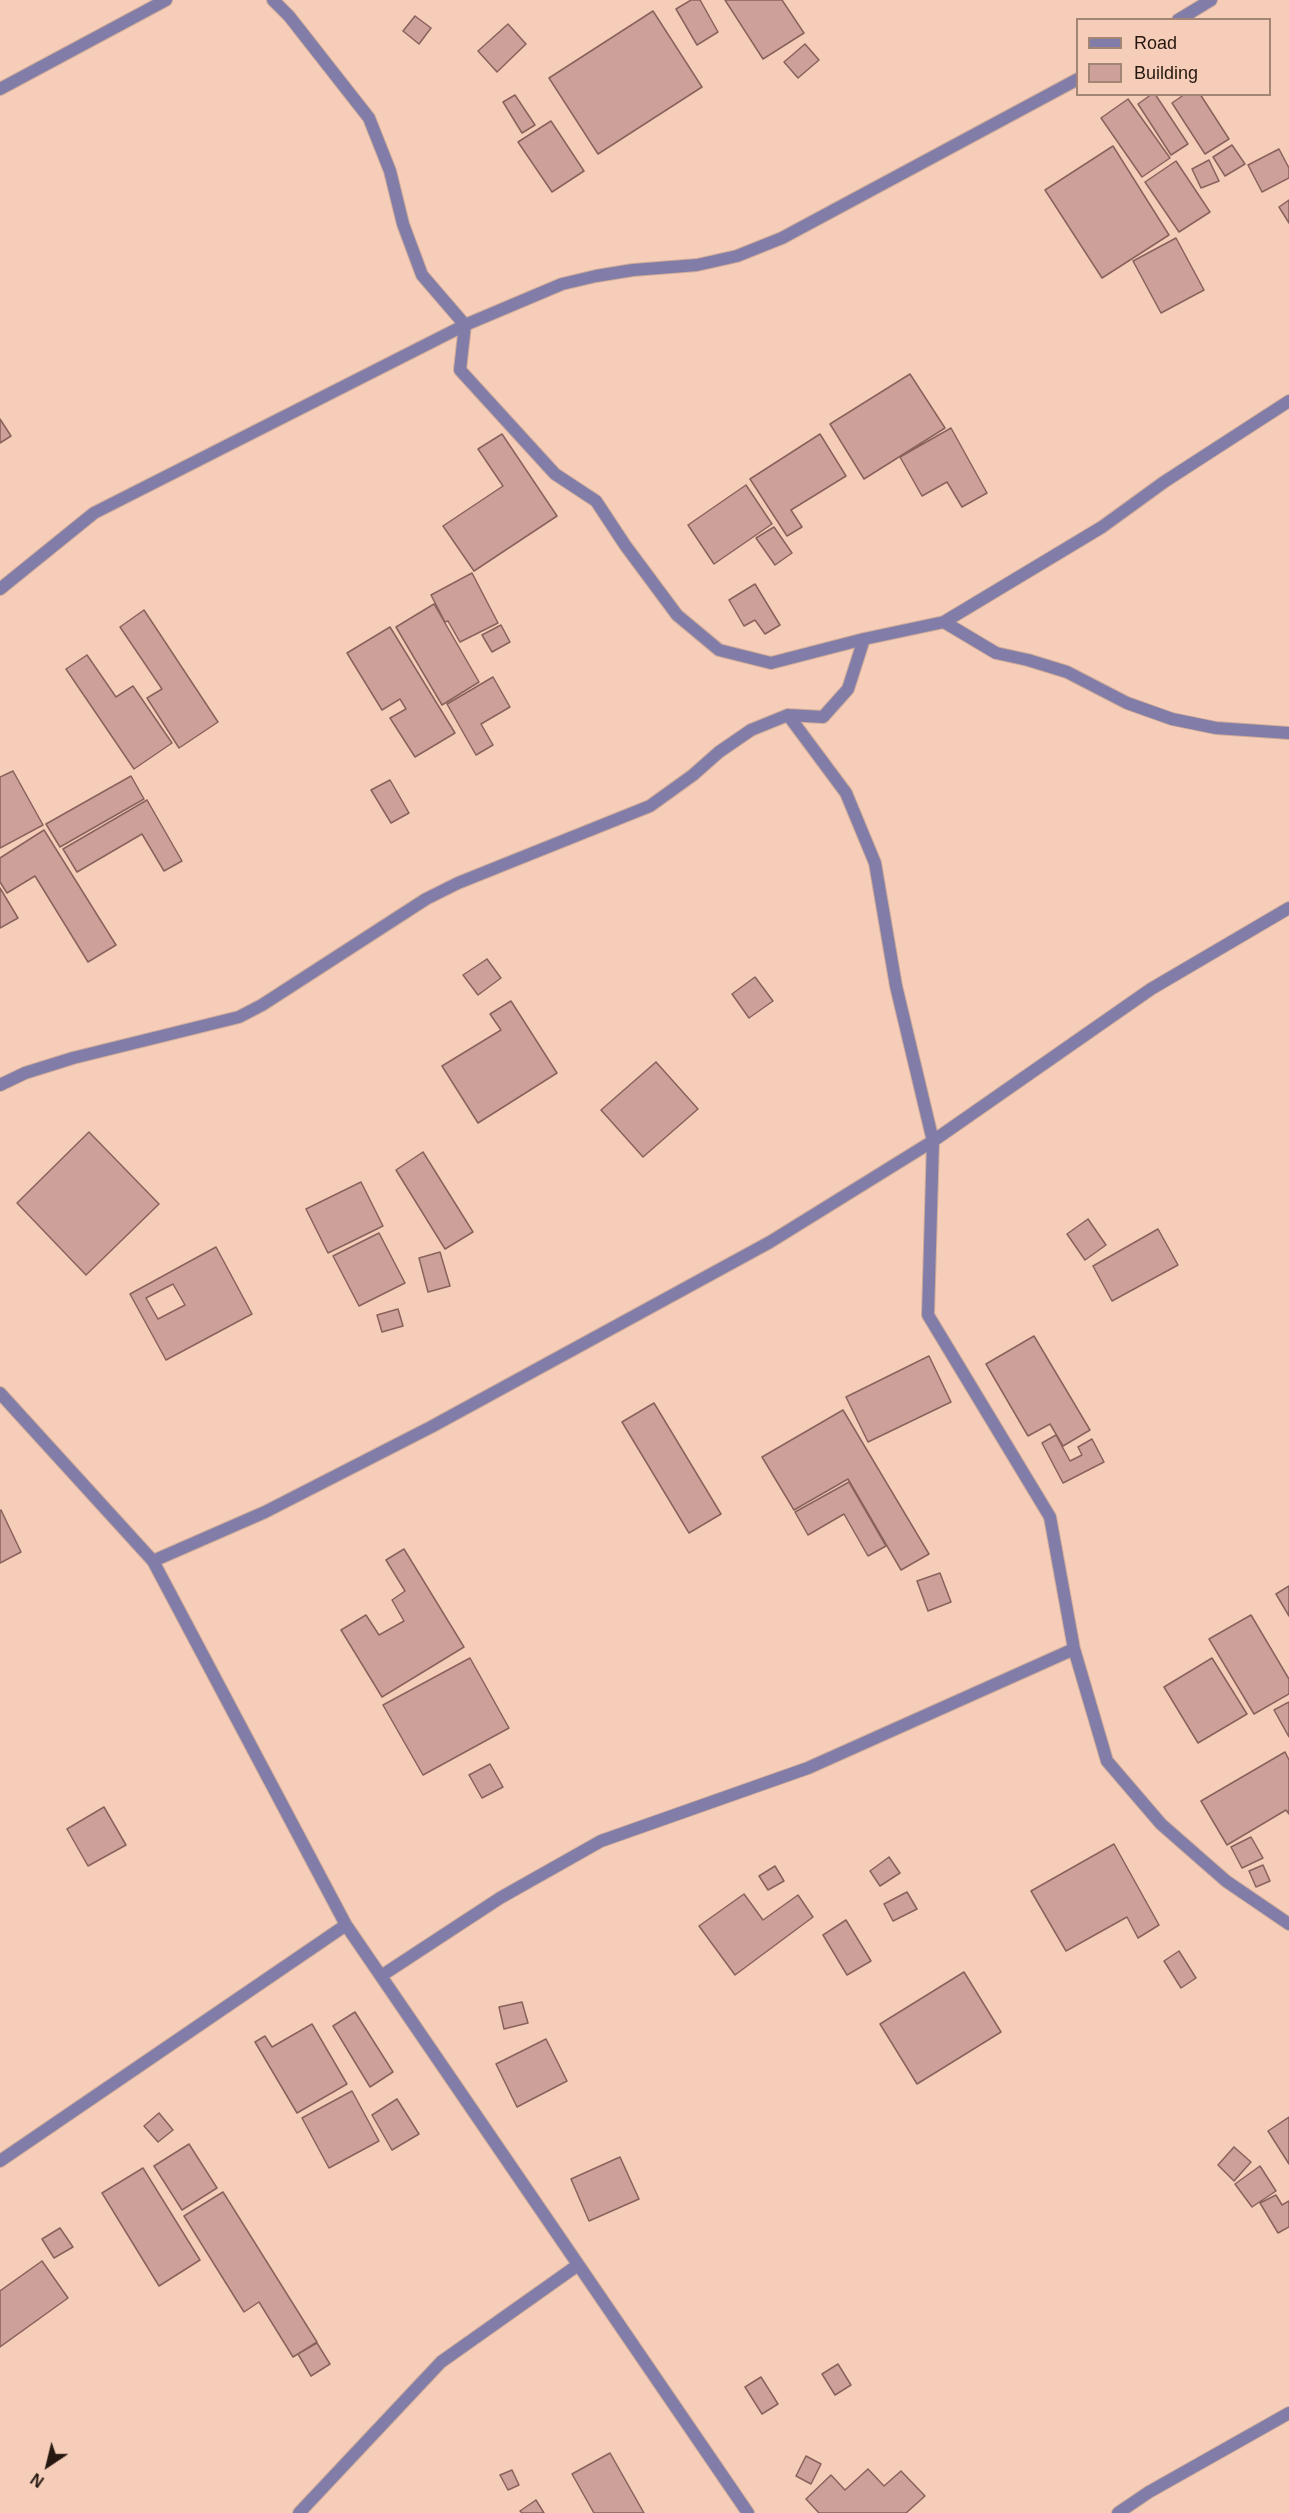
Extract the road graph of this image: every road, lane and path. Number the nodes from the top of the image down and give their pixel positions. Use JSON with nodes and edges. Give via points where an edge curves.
{"nodes":[{"id":1,"x":166,"y":0,"type":"edge"},
{"id":2,"x":273,"y":0,"type":"edge"},
{"id":3,"x":1211,"y":0,"type":"edge"},
{"id":4,"x":1181,"y":18,"type":"edge"},
{"id":5,"x":1076,"y":80,"type":"edge"},
{"id":6,"x":0,"y":89,"type":"edge"},
{"id":7,"x":465,"y":325,"type":"junction"},
{"id":8,"x":1289,"y":401,"type":"edge"},
{"id":9,"x":0,"y":588,"type":"edge"},
{"id":10,"x":944,"y":622,"type":"junction"},
{"id":11,"x":864,"y":639,"type":"junction"},
{"id":12,"x":788,"y":716,"type":"junction"},
{"id":13,"x":1289,"y":733,"type":"edge"},
{"id":14,"x":1289,"y":908,"type":"edge"},
{"id":15,"x":0,"y":1085,"type":"edge"},
{"id":16,"x":933,"y":1141,"type":"junction"},
{"id":17,"x":0,"y":1393,"type":"edge"},
{"id":18,"x":153,"y":1562,"type":"junction"},
{"id":19,"x":1074,"y":1649,"type":"junction"},
{"id":20,"x":1289,"y":1924,"type":"edge"},
{"id":21,"x":346,"y":1925,"type":"junction"},
{"id":22,"x":381,"y":1976,"type":"junction"},
{"id":23,"x":0,"y":2161,"type":"edge"},
{"id":24,"x":578,"y":2265,"type":"junction"},
{"id":25,"x":1289,"y":2413,"type":"edge"},
{"id":26,"x":299,"y":2513,"type":"edge"},
{"id":27,"x":748,"y":2513,"type":"edge"},
{"id":28,"x":1118,"y":2513,"type":"edge"}],
"edges":[{"from":1,"to":6,"type":"street"},
{"from":2,"to":7,"type":"street","via":[[369,117],[422,275]]},
{"from":3,"to":4,"type":"street"},
{"from":5,"to":7,"type":"street","via":[[782,238],[737,256],[697,265],[624,271],[562,284]]},
{"from":7,"to":9,"type":"street","via":[[94,513]]},
{"from":7,"to":11,"type":"street","via":[[460,370],[555,474],[596,501],[677,615],[718,650],[771,663]]},
{"from":8,"to":10,"type":"street","via":[[1102,527]]},
{"from":10,"to":11,"type":"street"},
{"from":10,"to":13,"type":"street","via":[[996,653],[1067,672],[1127,703],[1172,719],[1216,728]]},
{"from":11,"to":12,"type":"street","via":[[848,690],[823,717]]},
{"from":12,"to":15,"type":"street","via":[[751,730],[650,806],[426,899],[239,1017],[74,1058]]},
{"from":12,"to":16,"type":"street","via":[[846,793],[876,863],[896,986]]},
{"from":14,"to":16,"type":"street","via":[[1151,989]]},
{"from":16,"to":18,"type":"street","via":[[770,1242],[430,1427],[266,1512]]},
{"from":16,"to":19,"type":"street","via":[[928,1315],[1050,1516]]},
{"from":17,"to":18,"type":"street"},
{"from":18,"to":21,"type":"street"},
{"from":19,"to":20,"type":"street","via":[[1107,1761],[1161,1824],[1226,1881]]},
{"from":19,"to":22,"type":"street","via":[[808,1768],[601,1841],[500,1898]]},
{"from":21,"to":22,"type":"street"},
{"from":21,"to":23,"type":"street"},
{"from":22,"to":24,"type":"street"},
{"from":24,"to":26,"type":"street","via":[[441,2362]]},
{"from":24,"to":27,"type":"street"},
{"from":25,"to":28,"type":"street"}]}
